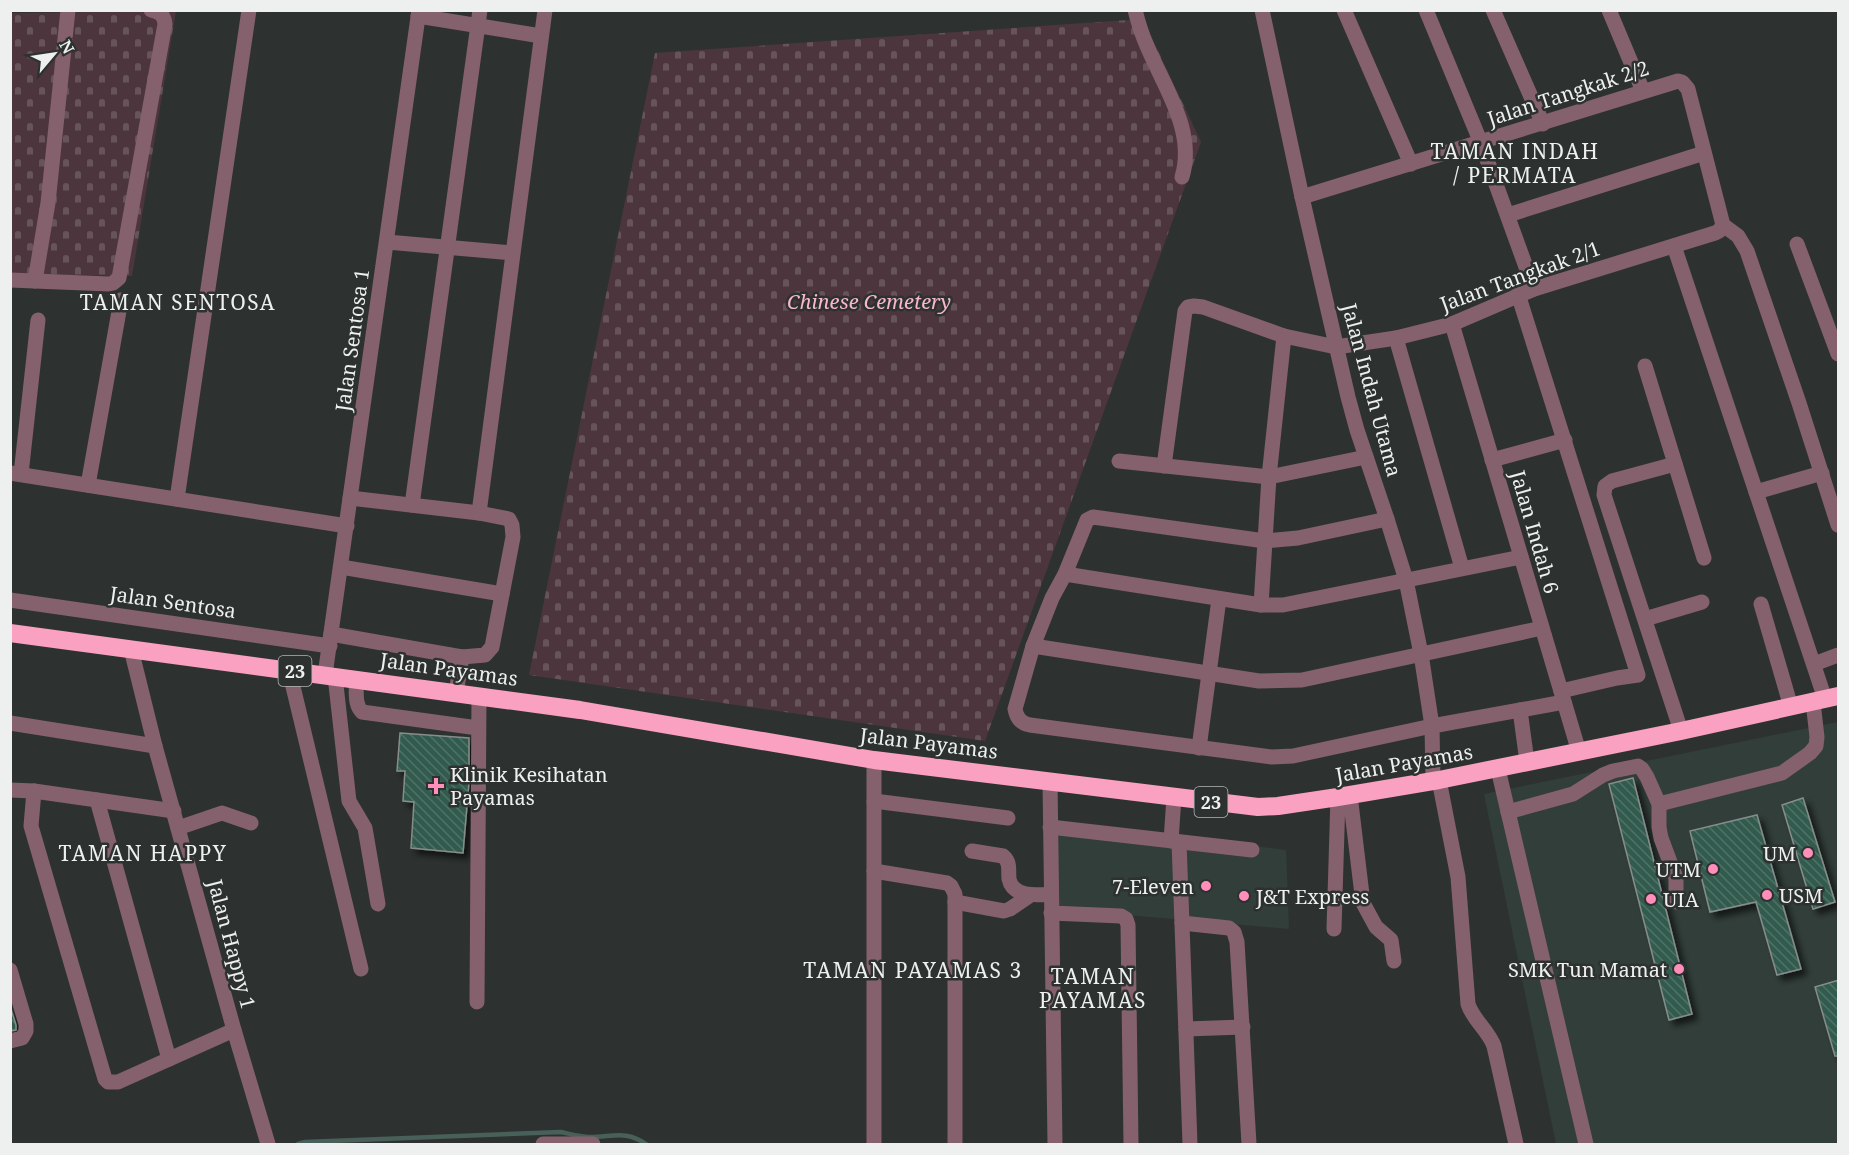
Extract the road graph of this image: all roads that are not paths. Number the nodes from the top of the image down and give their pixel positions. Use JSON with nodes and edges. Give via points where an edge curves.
{"nodes":[{"id":1,"x":68,"y":10,"type":"edge"},
{"id":2,"x":151,"y":10,"type":"edge"},
{"id":3,"x":249,"y":10,"type":"edge"},
{"id":4,"x":544,"y":10,"type":"edge"},
{"id":5,"x":1135,"y":10,"type":"edge"},
{"id":6,"x":1262,"y":10,"type":"edge"},
{"id":7,"x":1344,"y":10,"type":"edge"},
{"id":8,"x":1426,"y":10,"type":"edge"},
{"id":9,"x":1493,"y":10,"type":"edge"},
{"id":10,"x":1608,"y":10,"type":"edge"},
{"id":11,"x":419,"y":13,"type":"edge"},
{"id":12,"x":479,"y":18,"type":"edge"},
{"id":13,"x":541,"y":36,"type":"junction"},
{"id":14,"x":1643,"y":91,"type":"junction"},
{"id":15,"x":1543,"y":124,"type":"junction"},
{"id":16,"x":1481,"y":142,"type":"junction"},
{"id":17,"x":1704,"y":153,"type":"junction"},
{"id":18,"x":1411,"y":164,"type":"junction"},
{"id":19,"x":1182,"y":177,"type":"dead end"},
{"id":20,"x":1302,"y":197,"type":"junction"},
{"id":21,"x":1508,"y":215,"type":"junction"},
{"id":22,"x":1719,"y":229,"type":"junction"},
{"id":23,"x":387,"y":242,"type":"junction"},
{"id":24,"x":1797,"y":244,"type":"dead end"},
{"id":25,"x":1674,"y":246,"type":"junction"},
{"id":26,"x":448,"y":247,"type":"junction"},
{"id":27,"x":512,"y":254,"type":"junction"},
{"id":28,"x":10,"y":280,"type":"edge"},
{"id":29,"x":35,"y":281,"type":"junction"},
{"id":30,"x":1534,"y":289,"type":"junction"},
{"id":31,"x":1518,"y":294,"type":"junction"},
{"id":32,"x":121,"y":300,"type":"dead end"},
{"id":33,"x":38,"y":320,"type":"dead end"},
{"id":34,"x":1452,"y":324,"type":"junction"},
{"id":35,"x":1284,"y":336,"type":"junction"},
{"id":36,"x":1396,"y":338,"type":"junction"},
{"id":37,"x":1336,"y":347,"type":"junction"},
{"id":38,"x":1839,"y":354,"type":"edge"},
{"id":39,"x":1645,"y":366,"type":"dead end"},
{"id":40,"x":1564,"y":440,"type":"junction"},
{"id":41,"x":1366,"y":457,"type":"junction"},
{"id":42,"x":1492,"y":460,"type":"junction"},
{"id":43,"x":1119,"y":461,"type":"dead end"},
{"id":44,"x":1675,"y":464,"type":"junction"},
{"id":45,"x":1164,"y":466,"type":"junction"},
{"id":46,"x":16,"y":473,"type":"edge"},
{"id":47,"x":1822,"y":473,"type":"junction"},
{"id":48,"x":1269,"y":477,"type":"junction"},
{"id":49,"x":88,"y":485,"type":"junction"},
{"id":50,"x":1756,"y":492,"type":"junction"},
{"id":51,"x":350,"y":498,"type":"junction"},
{"id":52,"x":177,"y":499,"type":"junction"},
{"id":53,"x":412,"y":505,"type":"junction"},
{"id":54,"x":479,"y":513,"type":"junction"},
{"id":55,"x":1388,"y":519,"type":"junction"},
{"id":56,"x":1839,"y":525,"type":"edge"},
{"id":57,"x":347,"y":526,"type":"junction"},
{"id":58,"x":1265,"y":541,"type":"junction"},
{"id":59,"x":1521,"y":557,"type":"junction"},
{"id":60,"x":1704,"y":558,"type":"dead end"},
{"id":61,"x":341,"y":567,"type":"junction"},
{"id":62,"x":1462,"y":568,"type":"junction"},
{"id":63,"x":1065,"y":574,"type":"junction"},
{"id":64,"x":1406,"y":580,"type":"junction"},
{"id":65,"x":502,"y":594,"type":"junction"},
{"id":66,"x":1219,"y":599,"type":"junction"},
{"id":67,"x":10,"y":600,"type":"edge"},
{"id":68,"x":1702,"y":602,"type":"dead end"},
{"id":69,"x":1761,"y":604,"type":"dead end"},
{"id":70,"x":1262,"y":605,"type":"junction"},
{"id":71,"x":1645,"y":619,"type":"junction"},
{"id":72,"x":1542,"y":628,"type":"junction"},
{"id":73,"x":10,"y":633,"type":"edge"},
{"id":74,"x":331,"y":640,"type":"junction"},
{"id":75,"x":1033,"y":646,"type":"junction"},
{"id":76,"x":130,"y":649,"type":"junction"},
{"id":77,"x":1420,"y":654,"type":"junction"},
{"id":78,"x":1839,"y":655,"type":"edge"},
{"id":79,"x":462,"y":657,"type":"junction"},
{"id":80,"x":1814,"y":664,"type":"junction"},
{"id":81,"x":289,"y":670,"type":"junction"},
{"id":82,"x":1209,"y":673,"type":"junction"},
{"id":83,"x":1663,"y":674,"type":"junction"},
{"id":84,"x":1638,"y":675,"type":"junction"},
{"id":85,"x":330,"y":676,"type":"junction"},
{"id":86,"x":357,"y":680,"type":"junction"},
{"id":87,"x":456,"y":693,"type":"junction"},
{"id":88,"x":479,"y":696,"type":"junction"},
{"id":89,"x":1562,"y":696,"type":"junction"},
{"id":90,"x":1826,"y":699,"type":"edge"},
{"id":91,"x":1791,"y":707,"type":"junction"},
{"id":92,"x":1520,"y":710,"type":"junction"},
{"id":93,"x":10,"y":723,"type":"edge"},
{"id":94,"x":1432,"y":726,"type":"junction"},
{"id":95,"x":478,"y":728,"type":"junction"},
{"id":96,"x":1681,"y":731,"type":"junction"},
{"id":97,"x":155,"y":746,"type":"junction"},
{"id":98,"x":1199,"y":748,"type":"junction"},
{"id":99,"x":1579,"y":752,"type":"junction"},
{"id":100,"x":874,"y":760,"type":"junction"},
{"id":101,"x":1527,"y":762,"type":"junction"},
{"id":102,"x":1498,"y":769,"type":"junction"},
{"id":103,"x":1436,"y":780,"type":"junction"},
{"id":104,"x":1050,"y":781,"type":"junction"},
{"id":105,"x":10,"y":790,"type":"edge"},
{"id":106,"x":34,"y":791,"type":"junction"},
{"id":107,"x":1344,"y":796,"type":"junction"},
{"id":108,"x":1174,"y":797,"type":"junction"},
{"id":109,"x":97,"y":800,"type":"junction"},
{"id":110,"x":874,"y":801,"type":"junction"},
{"id":111,"x":1659,"y":804,"type":"junction"},
{"id":112,"x":174,"y":811,"type":"junction"},
{"id":113,"x":1508,"y":812,"type":"junction"},
{"id":114,"x":1008,"y":818,"type":"dead end"},
{"id":115,"x":251,"y":823,"type":"dead end"},
{"id":116,"x":1050,"y":827,"type":"junction"},
{"id":117,"x":178,"y":828,"type":"junction"},
{"id":118,"x":1175,"y":841,"type":"junction"},
{"id":119,"x":1252,"y":850,"type":"dead end"},
{"id":120,"x":972,"y":851,"type":"dead end"},
{"id":121,"x":874,"y":871,"type":"junction"},
{"id":122,"x":1051,"y":894,"type":"junction"},
{"id":123,"x":1029,"y":896,"type":"junction"},
{"id":124,"x":955,"y":902,"type":"junction"},
{"id":125,"x":1676,"y":902,"type":"dead end"},
{"id":126,"x":378,"y":904,"type":"dead end"},
{"id":127,"x":1052,"y":913,"type":"junction"},
{"id":128,"x":1182,"y":923,"type":"junction"},
{"id":129,"x":1334,"y":929,"type":"dead end"},
{"id":130,"x":1394,"y":961,"type":"dead end"},
{"id":131,"x":361,"y":969,"type":"dead end"},
{"id":132,"x":10,"y":970,"type":"edge"},
{"id":133,"x":477,"y":1002,"type":"dead end"},
{"id":134,"x":1243,"y":1027,"type":"junction"},
{"id":135,"x":1186,"y":1029,"type":"junction"},
{"id":136,"x":234,"y":1030,"type":"junction"},
{"id":137,"x":10,"y":1041,"type":"edge"},
{"id":138,"x":169,"y":1059,"type":"junction"},
{"id":139,"x":268,"y":1144,"type":"edge"},
{"id":140,"x":543,"y":1144,"type":"edge"},
{"id":141,"x":593,"y":1144,"type":"edge"},
{"id":142,"x":874,"y":1144,"type":"edge"},
{"id":143,"x":955,"y":1144,"type":"edge"},
{"id":144,"x":1055,"y":1144,"type":"edge"},
{"id":145,"x":1131,"y":1144,"type":"edge"},
{"id":146,"x":1190,"y":1144,"type":"edge"},
{"id":147,"x":1249,"y":1144,"type":"edge"},
{"id":148,"x":1516,"y":1144,"type":"edge"},
{"id":149,"x":1586,"y":1144,"type":"edge"}],
"edges":[{"from":1,"to":29,"type":"street","via":[[48,203]]},
{"from":2,"to":29,"type":"street","via":[[163,16],[165,24],[119,278],[109,284]]},
{"from":3,"to":52,"type":"street"},
{"from":4,"to":13,"type":"street"},
{"from":5,"to":19,"type":"street","via":[[1146,45],[1180,118],[1186,162]]},
{"from":6,"to":20,"type":"street","name":"Jalan Indah Utama"},
{"from":7,"to":18,"type":"street"},
{"from":8,"to":16,"type":"street"},
{"from":9,"to":15,"type":"street"},
{"from":10,"to":14,"type":"street"},
{"from":11,"to":12,"type":"street"},
{"from":11,"to":23,"type":"street","name":"Jalan Sentosa 1"},
{"from":12,"to":13,"type":"street"},
{"from":12,"to":26,"type":"street"},
{"from":13,"to":27,"type":"street"},
{"from":14,"to":15,"type":"street","name":"Jalan Tangkak 2/2"},
{"from":14,"to":17,"type":"street","name":"Jalan Tangkak 2/2","via":[[1682,82],[1688,89]]},
{"from":15,"to":16,"type":"street","name":"Jalan Tangkak 2/2"},
{"from":16,"to":18,"type":"street","name":"Jalan Tangkak 2/2"},
{"from":16,"to":21,"type":"street"},
{"from":17,"to":21,"type":"street"},
{"from":17,"to":22,"type":"street"},
{"from":18,"to":20,"type":"street","name":"Jalan Tangkak 2/2"},
{"from":20,"to":37,"type":"street","name":"Jalan Indah Utama"},
{"from":21,"to":30,"type":"street"},
{"from":22,"to":25,"type":"street","name":"Jalan Tangkak 2/1"},
{"from":22,"to":47,"type":"street","via":[[1738,236],[1747,251]]},
{"from":23,"to":26,"type":"street"},
{"from":23,"to":51,"type":"street","name":"Jalan Sentosa 1"},
{"from":24,"to":38,"type":"street"},
{"from":25,"to":30,"type":"street","name":"Jalan Tangkak 2/1"},
{"from":25,"to":50,"type":"street"},
{"from":26,"to":27,"type":"street"},
{"from":26,"to":53,"type":"street"},
{"from":27,"to":54,"type":"street"},
{"from":28,"to":29,"type":"street"},
{"from":30,"to":31,"type":"street","name":"Jalan Tangkak 2/1"},
{"from":31,"to":34,"type":"street","name":"Jalan Tangkak 2/1"},
{"from":31,"to":40,"type":"street"},
{"from":32,"to":49,"type":"street"},
{"from":33,"to":46,"type":"street"},
{"from":34,"to":36,"type":"street","name":"Jalan Tangkak 2/1"},
{"from":34,"to":42,"type":"street","name":"Jalan Indah 6"},
{"from":35,"to":37,"type":"street"},
{"from":35,"to":45,"type":"street","via":[[1194,306],[1186,309]]},
{"from":35,"to":48,"type":"street"},
{"from":36,"to":37,"type":"street","name":"Jalan Tangkak 2/1"},
{"from":36,"to":62,"type":"street"},
{"from":37,"to":41,"type":"street","name":"Jalan Indah Utama"},
{"from":39,"to":44,"type":"street"},
{"from":40,"to":42,"type":"street"},
{"from":40,"to":84,"type":"street"},
{"from":41,"to":48,"type":"street"},
{"from":41,"to":55,"type":"street","name":"Jalan Indah Utama"},
{"from":42,"to":59,"type":"street","name":"Jalan Indah 6"},
{"from":43,"to":45,"type":"street"},
{"from":44,"to":60,"type":"street"},
{"from":44,"to":71,"type":"street","via":[[1605,486],[1604,495]]},
{"from":45,"to":48,"type":"street"},
{"from":46,"to":49,"type":"street"},
{"from":47,"to":50,"type":"street"},
{"from":47,"to":56,"type":"street"},
{"from":48,"to":58,"type":"street"},
{"from":49,"to":52,"type":"street"},
{"from":50,"to":80,"type":"street"},
{"from":51,"to":53,"type":"street"},
{"from":51,"to":57,"type":"street","name":"Jalan Sentosa 1"},
{"from":52,"to":57,"type":"street"},
{"from":53,"to":54,"type":"street"},
{"from":54,"to":65,"type":"street","via":[[509,519],[512,525]]},
{"from":55,"to":58,"type":"street"},
{"from":55,"to":64,"type":"street","name":"Jalan Indah Utama"},
{"from":57,"to":61,"type":"street","name":"Jalan Sentosa 1"},
{"from":58,"to":63,"type":"street","via":[[1093,516],[1087,520]]},
{"from":58,"to":70,"type":"street"},
{"from":59,"to":62,"type":"street"},
{"from":59,"to":72,"type":"street","name":"Jalan Indah 6"},
{"from":61,"to":65,"type":"street"},
{"from":61,"to":74,"type":"street","name":"Jalan Sentosa 1"},
{"from":62,"to":64,"type":"street"},
{"from":63,"to":66,"type":"street"},
{"from":63,"to":75,"type":"street"},
{"from":64,"to":70,"type":"street","via":[[1297,603]]},
{"from":64,"to":77,"type":"street","name":"Jalan Indah Utama"},
{"from":65,"to":79,"type":"street","via":[[492,647],[485,655]]},
{"from":66,"to":70,"type":"street"},
{"from":66,"to":82,"type":"street"},
{"from":67,"to":74,"type":"street","name":"Jalan Sentosa"},
{"from":68,"to":71,"type":"street"},
{"from":69,"to":91,"type":"street"},
{"from":71,"to":83,"type":"street"},
{"from":72,"to":77,"type":"street"},
{"from":72,"to":89,"type":"street","name":"Jalan Indah 6"},
{"from":73,"to":76,"type":"highway","name":"Jalan Payamas","number":"23"},
{"from":74,"to":79,"type":"street","name":"Jalan Sentosa"},
{"from":74,"to":85,"type":"street","name":"Jalan Sentosa 1"},
{"from":75,"to":82,"type":"street"},
{"from":75,"to":98,"type":"street","via":[[1015,710],[1025,724]]},
{"from":76,"to":81,"type":"highway","name":"Jalan Payamas","number":"23"},
{"from":76,"to":97,"type":"street","name":"Jalan Happy 1"},
{"from":77,"to":82,"type":"street","via":[[1302,680],[1259,681]]},
{"from":77,"to":94,"type":"street","name":"Jalan Indah Utama"},
{"from":78,"to":80,"type":"street"},
{"from":79,"to":87,"type":"street"},
{"from":80,"to":90,"type":"street"},
{"from":81,"to":85,"type":"highway","name":"Jalan Payamas","number":"23"},
{"from":81,"to":131,"type":"street"},
{"from":82,"to":98,"type":"street"},
{"from":83,"to":84,"type":"street"},
{"from":83,"to":96,"type":"street"},
{"from":84,"to":89,"type":"street"},
{"from":85,"to":86,"type":"highway","name":"Jalan Payamas","number":"23"},
{"from":85,"to":126,"type":"street","name":"Jalan Sentosa 1","via":[[350,804],[364,826]]},
{"from":86,"to":87,"type":"highway","name":"Jalan Payamas","number":"23"},
{"from":86,"to":95,"type":"street","via":[[357,706],[362,712]]},
{"from":87,"to":88,"type":"highway","name":"Jalan Payamas","number":"23"},
{"from":88,"to":95,"type":"street"},
{"from":88,"to":100,"type":"highway","name":"Jalan Payamas","number":"23"},
{"from":89,"to":92,"type":"street"},
{"from":89,"to":99,"type":"street","name":"Jalan Indah 6"},
{"from":90,"to":91,"type":"highway","name":"Jalan Payamas","number":"23"},
{"from":90,"to":111,"type":"street","via":[[1816,746],[1782,773]]},
{"from":91,"to":96,"type":"highway","name":"Jalan Payamas","number":"23"},
{"from":92,"to":94,"type":"street"},
{"from":92,"to":101,"type":"street"},
{"from":93,"to":97,"type":"street"},
{"from":94,"to":98,"type":"street","via":[[1272,758]]},
{"from":94,"to":103,"type":"street","name":"Jalan Indah Utama"},
{"from":95,"to":133,"type":"street"},
{"from":96,"to":99,"type":"highway","name":"Jalan Payamas","number":"23"},
{"from":97,"to":112,"type":"street","name":"Jalan Happy 1"},
{"from":99,"to":101,"type":"highway","name":"Jalan Payamas","number":"23"},
{"from":100,"to":104,"type":"highway","name":"Jalan Payamas","number":"23"},
{"from":100,"to":110,"type":"street"},
{"from":101,"to":102,"type":"highway","name":"Jalan Payamas","number":"23"},
{"from":102,"to":103,"type":"highway","name":"Jalan Payamas","number":"23"},
{"from":102,"to":113,"type":"street"},
{"from":103,"to":107,"type":"highway","name":"Jalan Payamas","number":"23"},
{"from":103,"to":148,"type":"street","name":"Jalan Indah Utama","via":[[1458,877],[1468,1004],[1494,1046]]},
{"from":104,"to":108,"type":"highway","name":"Jalan Payamas","number":"23"},
{"from":104,"to":116,"type":"street"},
{"from":105,"to":106,"type":"street"},
{"from":106,"to":109,"type":"street"},
{"from":106,"to":138,"type":"street","via":[[32,826],[102,1075],[113,1083]]},
{"from":107,"to":108,"type":"highway","name":"Jalan Payamas","number":"23","via":[[1258,807]]},
{"from":107,"to":129,"type":"street"},
{"from":107,"to":130,"type":"street","via":[[1363,901],[1376,927],[1391,940]]},
{"from":108,"to":118,"type":"street"},
{"from":109,"to":112,"type":"street"},
{"from":109,"to":138,"type":"street"},
{"from":110,"to":114,"type":"street"},
{"from":110,"to":121,"type":"street"},
{"from":111,"to":113,"type":"street","via":[[1642,769],[1631,766],[1603,775],[1573,794]]},
{"from":111,"to":125,"type":"street","via":[[1661,838],[1676,878]]},
{"from":112,"to":117,"type":"street","name":"Jalan Happy 1"},
{"from":113,"to":149,"type":"street"},
{"from":115,"to":117,"type":"street","via":[[222,813]]},
{"from":116,"to":118,"type":"street"},
{"from":116,"to":122,"type":"street"},
{"from":117,"to":136,"type":"street","name":"Jalan Happy 1"},
{"from":118,"to":119,"type":"street"},
{"from":118,"to":128,"type":"street"},
{"from":120,"to":123,"type":"street","via":[[1003,856],[1012,885]]},
{"from":121,"to":124,"type":"street","via":[[947,883]]},
{"from":121,"to":142,"type":"street"},
{"from":122,"to":123,"type":"street"},
{"from":122,"to":127,"type":"street"},
{"from":123,"to":124,"type":"street","via":[[1004,911]]},
{"from":124,"to":143,"type":"street"},
{"from":127,"to":144,"type":"street"},
{"from":127,"to":145,"type":"street","via":[[1121,916],[1128,926]]},
{"from":128,"to":134,"type":"street","via":[[1229,928],[1234,932]]},
{"from":128,"to":135,"type":"street"},
{"from":132,"to":137,"type":"street","via":[[26,1024],[22,1038]]},
{"from":134,"to":135,"type":"street"},
{"from":134,"to":147,"type":"street"},
{"from":135,"to":146,"type":"street"},
{"from":136,"to":138,"type":"street"},
{"from":136,"to":139,"type":"street","name":"Jalan Happy 1"},
{"from":140,"to":141,"type":"street"}]}
